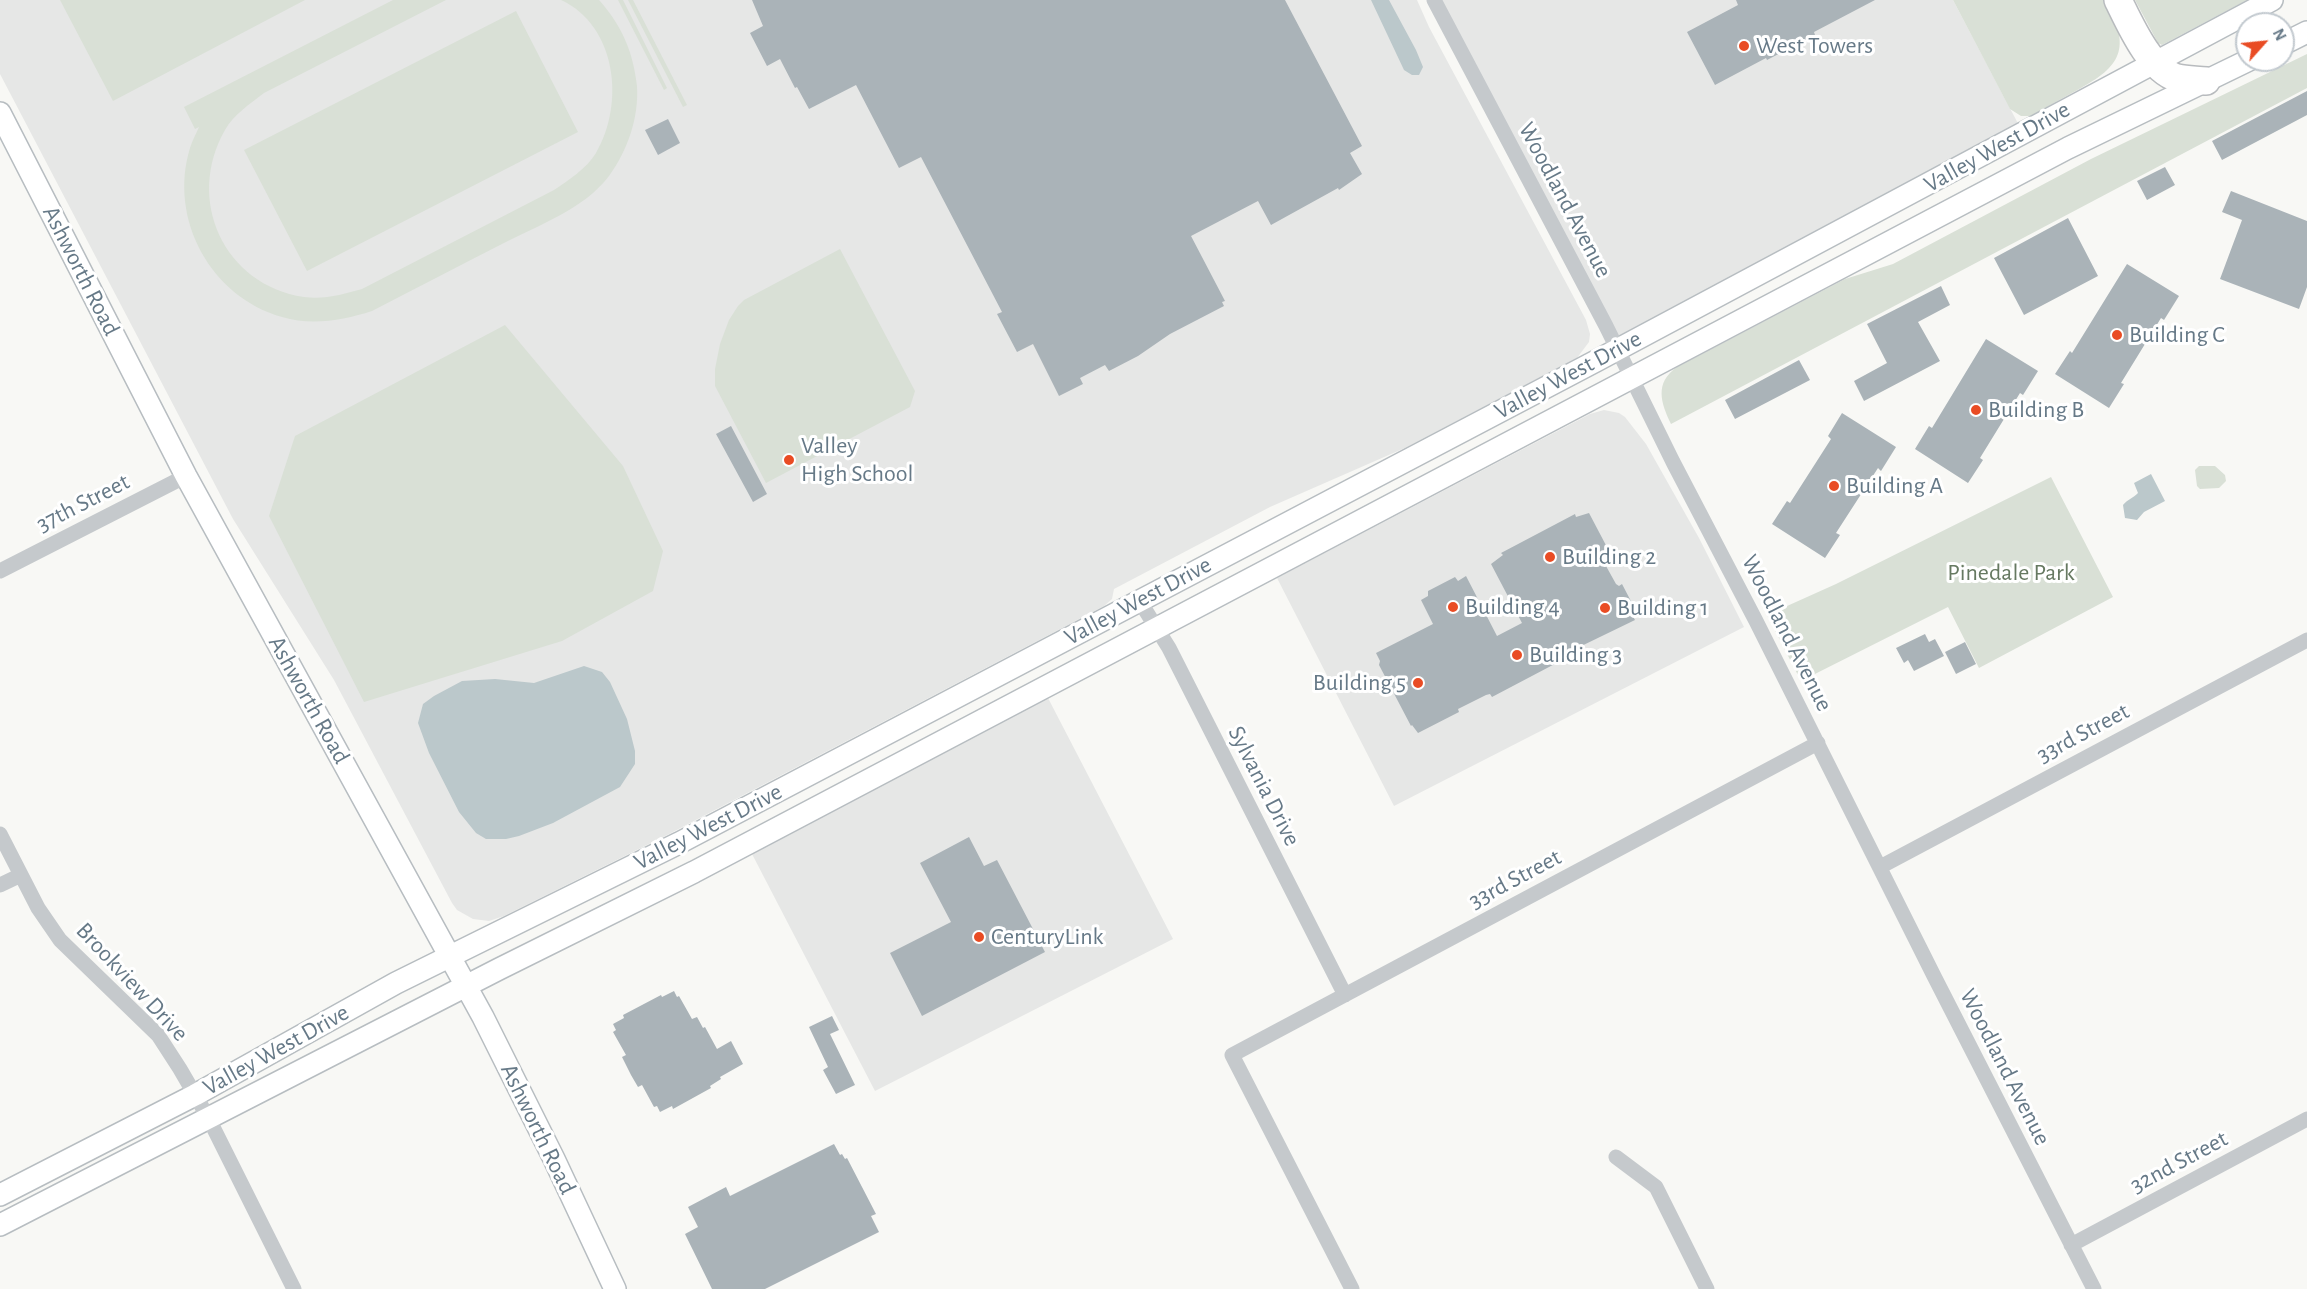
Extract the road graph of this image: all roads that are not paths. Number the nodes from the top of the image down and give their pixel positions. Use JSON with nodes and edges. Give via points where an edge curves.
{"nodes":[{"id":1,"x":1434,"y":0,"type":"edge"},
{"id":2,"x":2118,"y":0,"type":"edge"},
{"id":3,"x":2272,"y":0,"type":"edge"},
{"id":4,"x":2155,"y":62,"type":"junction"},
{"id":5,"x":2235,"y":67,"type":"edge"},
{"id":6,"x":2206,"y":81,"type":"junction"},
{"id":7,"x":0,"y":113,"type":"edge"},
{"id":8,"x":1618,"y":349,"type":"junction"},
{"id":9,"x":1633,"y":379,"type":"junction"},
{"id":10,"x":186,"y":476,"type":"junction"},
{"id":11,"x":0,"y":571,"type":"edge"},
{"id":12,"x":1139,"y":600,"type":"junction"},
{"id":13,"x":1159,"y":629,"type":"junction"},
{"id":14,"x":2307,"y":640,"type":"edge"},
{"id":15,"x":1818,"y":743,"type":"junction"},
{"id":16,"x":0,"y":834,"type":"edge"},
{"id":17,"x":1880,"y":867,"type":"junction"},
{"id":18,"x":21,"y":875,"type":"junction"},
{"id":19,"x":0,"y":885,"type":"edge"},
{"id":20,"x":450,"y":956,"type":"junction"},
{"id":21,"x":466,"y":986,"type":"junction"},
{"id":22,"x":1345,"y":995,"type":"junction"},
{"id":23,"x":195,"y":1095,"type":"junction"},
{"id":24,"x":209,"y":1119,"type":"junction"},
{"id":25,"x":2307,"y":1119,"type":"edge"},
{"id":26,"x":1616,"y":1157,"type":"dead end"},
{"id":27,"x":0,"y":1195,"type":"edge"},
{"id":28,"x":0,"y":1225,"type":"edge"},
{"id":29,"x":2071,"y":1245,"type":"junction"},
{"id":30,"x":294,"y":1289,"type":"edge"},
{"id":31,"x":615,"y":1289,"type":"edge"},
{"id":32,"x":1352,"y":1289,"type":"edge"},
{"id":33,"x":1707,"y":1289,"type":"edge"},
{"id":34,"x":2094,"y":1289,"type":"edge"}],
"edges":[{"from":1,"to":8,"type":"street","name":"Woodland Avenue"},
{"from":2,"to":4,"type":"highway","via":[[2143,48]]},
{"from":3,"to":4,"type":"main road","name":"Valley West Drive"},
{"from":4,"to":6,"type":"highway","via":[[2176,77]]},
{"from":4,"to":8,"type":"main road","name":"Valley West Drive"},
{"from":5,"to":6,"type":"main road","name":"Valley West Drive"},
{"from":6,"to":9,"type":"main road","name":"Valley West Drive","via":[[2068,148]]},
{"from":7,"to":10,"type":"main road","name":"Ashworth Road"},
{"from":8,"to":9,"type":"street","name":"Woodland Avenue"},
{"from":8,"to":12,"type":"main road","name":"Valley West Drive"},
{"from":9,"to":13,"type":"main road","name":"Valley West Drive"},
{"from":9,"to":15,"type":"street","name":"Woodland Avenue"},
{"from":10,"to":11,"type":"street","name":"37th Street"},
{"from":10,"to":20,"type":"main road","name":"Ashworth Road"},
{"from":12,"to":13,"type":"street","name":"Sylvania Drive"},
{"from":12,"to":20,"type":"main road","name":"Valley West Drive","via":[[679,843]]},
{"from":13,"to":21,"type":"main road","name":"Valley West Drive","via":[[694,872]]},
{"from":13,"to":22,"type":"street","name":"Sylvania Drive"},
{"from":14,"to":17,"type":"street","name":"33rd Street"},
{"from":15,"to":17,"type":"street","name":"Woodland Avenue"},
{"from":15,"to":22,"type":"street","name":"33rd Street"},
{"from":16,"to":18,"type":"street","name":"Brookview Drive"},
{"from":17,"to":29,"type":"street","name":"Woodland Avenue"},
{"from":18,"to":19,"type":"street"},
{"from":18,"to":23,"type":"street","name":"Brookview Drive","via":[[60,940],[158,1035]]},
{"from":20,"to":21,"type":"main road","name":"Ashworth Road"},
{"from":20,"to":23,"type":"main road","name":"Valley West Drive"},
{"from":21,"to":24,"type":"main road","name":"Valley West Drive"},
{"from":21,"to":31,"type":"main road","name":"Ashworth Road"},
{"from":22,"to":32,"type":"street","name":"33rd Street","via":[[1232,1055]]},
{"from":23,"to":24,"type":"street","name":"Brookview Drive"},
{"from":23,"to":27,"type":"main road","name":"Valley West Drive"},
{"from":24,"to":28,"type":"main road","name":"Valley West Drive"},
{"from":24,"to":30,"type":"street","name":"Brookview Drive"},
{"from":25,"to":29,"type":"street","name":"32nd Street"},
{"from":26,"to":33,"type":"street","via":[[1656,1187]]},
{"from":29,"to":34,"type":"street","name":"Woodland Avenue"}]}
